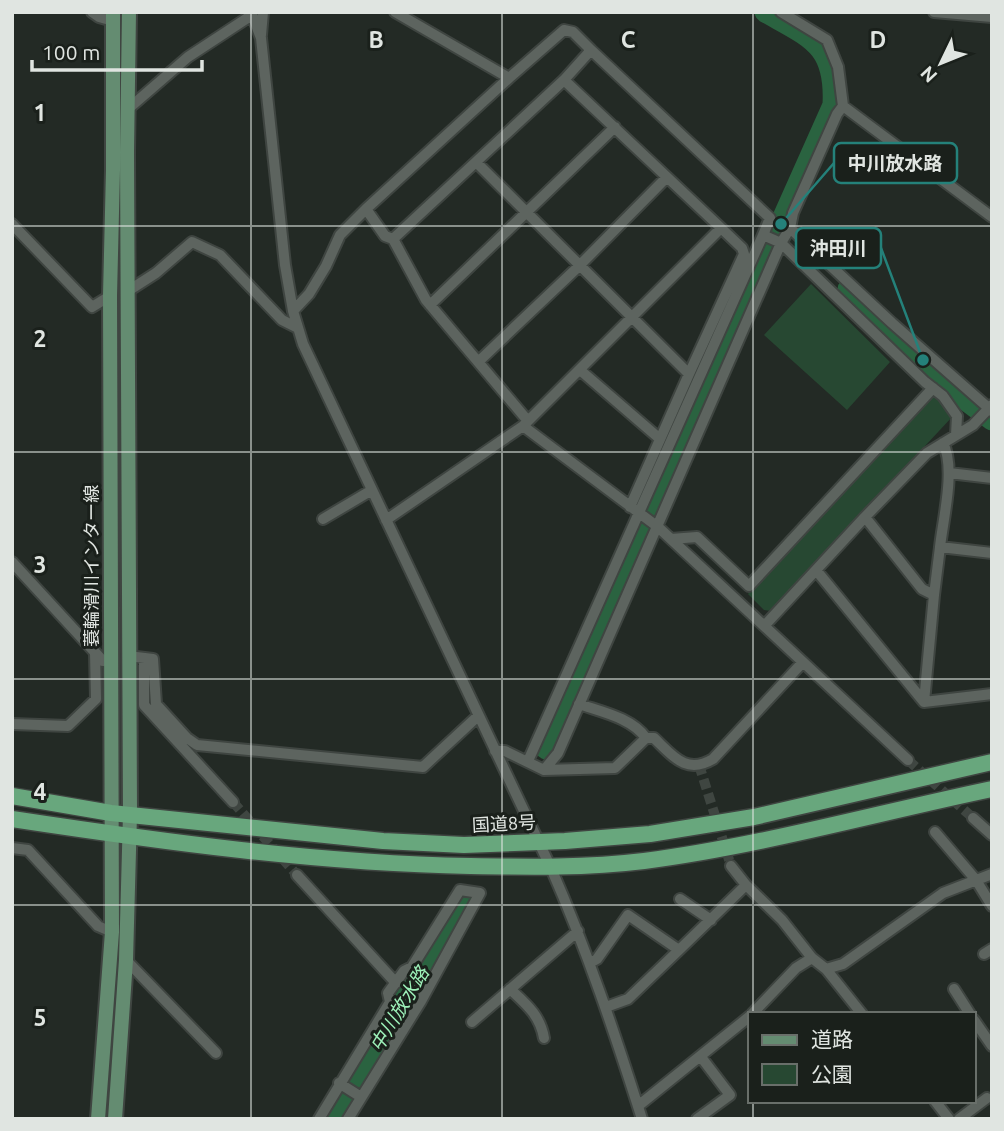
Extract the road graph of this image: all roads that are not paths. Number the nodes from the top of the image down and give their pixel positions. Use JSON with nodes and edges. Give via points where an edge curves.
{"nodes":[{"id":1,"x":92,"y":12,"type":"edge"},
{"id":2,"x":129,"y":12,"type":"edge"},
{"id":3,"x":395,"y":12,"type":"edge"},
{"id":4,"x":781,"y":12,"type":"edge"},
{"id":5,"x":934,"y":12,"type":"edge"},
{"id":6,"x":256,"y":13,"type":"edge"},
{"id":7,"x":113,"y":17,"type":"edge"},
{"id":8,"x":414,"y":17,"type":"edge"},
{"id":9,"x":992,"y":18,"type":"edge"},
{"id":10,"x":591,"y":50,"type":"junction"},
{"id":11,"x":509,"y":78,"type":"junction"},
{"id":12,"x":564,"y":80,"type":"junction"},
{"id":13,"x":843,"y":106,"type":"junction"},
{"id":14,"x":128,"y":109,"type":"junction"},
{"id":15,"x":615,"y":127,"type":"junction"},
{"id":16,"x":476,"y":162,"type":"junction"},
{"id":17,"x":667,"y":177,"type":"junction"},
{"id":18,"x":366,"y":209,"type":"junction"},
{"id":19,"x":526,"y":213,"type":"junction"},
{"id":20,"x":992,"y":217,"type":"edge"},
{"id":21,"x":12,"y":224,"type":"edge"},
{"id":22,"x":721,"y":228,"type":"junction"},
{"id":23,"x":790,"y":228,"type":"junction"},
{"id":24,"x":763,"y":234,"type":"junction"},
{"id":25,"x":393,"y":239,"type":"junction"},
{"id":26,"x":781,"y":243,"type":"junction"},
{"id":27,"x":825,"y":261,"type":"junction"},
{"id":28,"x":579,"y":267,"type":"junction"},
{"id":29,"x":811,"y":272,"type":"junction"},
{"id":30,"x":128,"y":291,"type":"junction"},
{"id":31,"x":110,"y":296,"type":"junction"},
{"id":32,"x":430,"y":304,"type":"junction"},
{"id":33,"x":293,"y":311,"type":"junction"},
{"id":34,"x":631,"y":319,"type":"junction"},
{"id":35,"x":298,"y":328,"type":"junction"},
{"id":36,"x":479,"y":361,"type":"junction"},
{"id":37,"x":580,"y":370,"type":"junction"},
{"id":38,"x":689,"y":374,"type":"junction"},
{"id":39,"x":933,"y":388,"type":"junction"},
{"id":40,"x":991,"y":408,"type":"edge"},
{"id":41,"x":526,"y":424,"type":"junction"},
{"id":42,"x":956,"y":435,"type":"junction"},
{"id":43,"x":660,"y":439,"type":"junction"},
{"id":44,"x":943,"y":443,"type":"junction"},
{"id":45,"x":948,"y":473,"type":"junction"},
{"id":46,"x":992,"y":478,"type":"edge"},
{"id":47,"x":372,"y":490,"type":"junction"},
{"id":48,"x":637,"y":512,"type":"junction"},
{"id":49,"x":865,"y":517,"type":"junction"},
{"id":50,"x":323,"y":519,"type":"dead end"},
{"id":51,"x":386,"y":520,"type":"junction"},
{"id":52,"x":656,"y":526,"type":"junction"},
{"id":53,"x":671,"y":539,"type":"junction"},
{"id":54,"x":940,"y":547,"type":"junction"},
{"id":55,"x":992,"y":553,"type":"edge"},
{"id":56,"x":12,"y":562,"type":"edge"},
{"id":57,"x":816,"y":570,"type":"junction"},
{"id":58,"x":749,"y":586,"type":"junction"},
{"id":59,"x":934,"y":594,"type":"junction"},
{"id":60,"x":738,"y":601,"type":"junction"},
{"id":61,"x":765,"y":625,"type":"junction"},
{"id":62,"x":95,"y":653,"type":"junction"},
{"id":63,"x":128,"y":656,"type":"junction"},
{"id":64,"x":144,"y":658,"type":"junction"},
{"id":65,"x":111,"y":661,"type":"junction"},
{"id":66,"x":803,"y":662,"type":"junction"},
{"id":67,"x":992,"y":694,"type":"edge"},
{"id":68,"x":924,"y":702,"type":"junction"},
{"id":69,"x":579,"y":704,"type":"junction"},
{"id":70,"x":478,"y":716,"type":"junction"},
{"id":71,"x":12,"y":724,"type":"edge"},
{"id":72,"x":646,"y":738,"type":"junction"},
{"id":73,"x":495,"y":751,"type":"junction"},
{"id":74,"x":908,"y":760,"type":"tunnel mouth"},
{"id":75,"x":528,"y":761,"type":"junction"},
{"id":76,"x":992,"y":762,"type":"edge"},
{"id":77,"x":544,"y":770,"type":"junction"},
{"id":78,"x":992,"y":789,"type":"edge"},
{"id":79,"x":12,"y":796,"type":"edge"},
{"id":80,"x":233,"y":802,"type":"tunnel mouth"},
{"id":81,"x":111,"y":813,"type":"junction"},
{"id":82,"x":130,"y":814,"type":"junction"},
{"id":83,"x":972,"y":818,"type":"tunnel mouth"},
{"id":84,"x":12,"y":819,"type":"edge"},
{"id":85,"x":935,"y":832,"type":"dead end"},
{"id":86,"x":111,"y":834,"type":"junction"},
{"id":87,"x":992,"y":835,"type":"edge"},
{"id":88,"x":129,"y":837,"type":"junction"},
{"id":89,"x":538,"y":841,"type":"junction"},
{"id":90,"x":12,"y":848,"type":"edge"},
{"id":91,"x":731,"y":866,"type":"tunnel mouth"},
{"id":92,"x":551,"y":868,"type":"junction"},
{"id":93,"x":992,"y":874,"type":"edge"},
{"id":94,"x":297,"y":875,"type":"tunnel mouth"},
{"id":95,"x":976,"y":880,"type":"junction"},
{"id":96,"x":746,"y":885,"type":"junction"},
{"id":97,"x":680,"y":899,"type":"dead end"},
{"id":98,"x":992,"y":906,"type":"edge"},
{"id":99,"x":710,"y":920,"type":"junction"},
{"id":100,"x":578,"y":931,"type":"junction"},
{"id":101,"x":112,"y":932,"type":"junction"},
{"id":102,"x":679,"y":950,"type":"junction"},
{"id":103,"x":812,"y":958,"type":"junction"},
{"id":104,"x":126,"y":960,"type":"junction"},
{"id":105,"x":590,"y":963,"type":"junction"},
{"id":106,"x":825,"y":969,"type":"junction"},
{"id":107,"x":396,"y":984,"type":"junction"},
{"id":108,"x":510,"y":989,"type":"junction"},
{"id":109,"x":954,"y":989,"type":"dead end"},
{"id":110,"x":606,"y":1007,"type":"junction"},
{"id":111,"x":754,"y":1012,"type":"edge"},
{"id":112,"x":860,"y":1012,"type":"edge"},
{"id":113,"x":969,"y":1012,"type":"edge"},
{"id":114,"x":748,"y":1018,"type":"edge"},
{"id":115,"x":472,"y":1022,"type":"dead end"},
{"id":116,"x":976,"y":1023,"type":"edge"},
{"id":117,"x":544,"y":1038,"type":"dead end"},
{"id":118,"x":992,"y":1046,"type":"edge"},
{"id":119,"x":216,"y":1053,"type":"dead end"},
{"id":120,"x":701,"y":1057,"type":"junction"},
{"id":121,"x":340,"y":1084,"type":"junction"},
{"id":122,"x":360,"y":1097,"type":"junction"},
{"id":123,"x":986,"y":1098,"type":"dead end"},
{"id":124,"x":937,"y":1103,"type":"edge"},
{"id":125,"x":638,"y":1106,"type":"junction"},
{"id":126,"x":98,"y":1119,"type":"edge"},
{"id":127,"x":115,"y":1119,"type":"edge"},
{"id":128,"x":318,"y":1119,"type":"edge"},
{"id":129,"x":348,"y":1119,"type":"edge"},
{"id":130,"x":642,"y":1119,"type":"edge"},
{"id":131,"x":697,"y":1119,"type":"edge"},
{"id":132,"x":949,"y":1119,"type":"edge"},
{"id":133,"x":959,"y":1119,"type":"edge"}],
"edges":[{"from":1,"to":7,"type":"street"},
{"from":2,"to":14,"type":"main road","name":"蓑輪滑川インター線"},
{"from":3,"to":8,"type":"street"},
{"from":4,"to":13,"type":"street","via":[[827,40],[838,67]]},
{"from":5,"to":9,"type":"street"},
{"from":6,"to":14,"type":"street","via":[[188,57]]},
{"from":6,"to":33,"type":"street"},
{"from":7,"to":31,"type":"main road","name":"蓑輪滑川インター線"},
{"from":8,"to":11,"type":"street"},
{"from":10,"to":11,"type":"street","via":[[573,32],[564,30]]},
{"from":10,"to":12,"type":"street"},
{"from":10,"to":24,"type":"street","via":[[770,218]]},
{"from":11,"to":18,"type":"street"},
{"from":12,"to":15,"type":"street"},
{"from":12,"to":16,"type":"street"},
{"from":13,"to":20,"type":"street"},
{"from":13,"to":23,"type":"street"},
{"from":14,"to":30,"type":"main road","name":"蓑輪滑川インター線"},
{"from":15,"to":17,"type":"street"},
{"from":15,"to":19,"type":"street"},
{"from":16,"to":19,"type":"street"},
{"from":16,"to":25,"type":"street"},
{"from":17,"to":22,"type":"street"},
{"from":17,"to":28,"type":"street"},
{"from":18,"to":25,"type":"street","via":[[385,236]]},
{"from":18,"to":33,"type":"street","via":[[340,235],[309,294]]},
{"from":19,"to":28,"type":"street"},
{"from":19,"to":32,"type":"street"},
{"from":21,"to":31,"type":"street","via":[[92,307]]},
{"from":22,"to":34,"type":"street"},
{"from":22,"to":38,"type":"street","via":[[744,254]]},
{"from":23,"to":26,"type":"street"},
{"from":23,"to":27,"type":"street"},
{"from":24,"to":26,"type":"street"},
{"from":24,"to":48,"type":"street"},
{"from":25,"to":32,"type":"street"},
{"from":26,"to":29,"type":"street"},
{"from":26,"to":52,"type":"street"},
{"from":27,"to":29,"type":"street"},
{"from":27,"to":40,"type":"street"},
{"from":28,"to":34,"type":"street"},
{"from":28,"to":36,"type":"street"},
{"from":29,"to":39,"type":"street"},
{"from":30,"to":35,"type":"street","via":[[192,242],[220,255],[282,320]]},
{"from":30,"to":63,"type":"main road","name":"蓑輪滑川インター線"},
{"from":31,"to":65,"type":"main road","name":"蓑輪滑川インター線"},
{"from":32,"to":36,"type":"street"},
{"from":33,"to":35,"type":"street"},
{"from":34,"to":37,"type":"street"},
{"from":34,"to":38,"type":"street"},
{"from":35,"to":47,"type":"street"},
{"from":36,"to":41,"type":"street"},
{"from":37,"to":41,"type":"street"},
{"from":37,"to":43,"type":"street"},
{"from":38,"to":43,"type":"street"},
{"from":39,"to":42,"type":"street","via":[[957,416]]},
{"from":39,"to":58,"type":"street"},
{"from":40,"to":42,"type":"street"},
{"from":41,"to":48,"type":"street"},
{"from":41,"to":51,"type":"street"},
{"from":42,"to":44,"type":"street"},
{"from":43,"to":48,"type":"street"},
{"from":44,"to":45,"type":"street"},
{"from":44,"to":49,"type":"street","via":[[927,453]]},
{"from":45,"to":46,"type":"street"},
{"from":45,"to":54,"type":"street"},
{"from":47,"to":50,"type":"street"},
{"from":47,"to":51,"type":"street"},
{"from":48,"to":52,"type":"street"},
{"from":48,"to":75,"type":"street"},
{"from":49,"to":57,"type":"street"},
{"from":49,"to":59,"type":"street","via":[[922,589]]},
{"from":51,"to":70,"type":"street"},
{"from":52,"to":53,"type":"street"},
{"from":52,"to":69,"type":"street"},
{"from":53,"to":58,"type":"street","via":[[697,537]]},
{"from":53,"to":60,"type":"street"},
{"from":54,"to":55,"type":"street"},
{"from":54,"to":59,"type":"street"},
{"from":56,"to":62,"type":"street"},
{"from":57,"to":61,"type":"street"},
{"from":57,"to":68,"type":"street"},
{"from":58,"to":60,"type":"street"},
{"from":59,"to":68,"type":"street"},
{"from":60,"to":61,"type":"street"},
{"from":61,"to":66,"type":"street"},
{"from":62,"to":65,"type":"street","via":[[103,661]]},
{"from":62,"to":71,"type":"street","via":[[96,699],[68,726]]},
{"from":63,"to":64,"type":"street"},
{"from":63,"to":82,"type":"main road","name":"蓑輪滑川インター線"},
{"from":64,"to":70,"type":"street","via":[[153,659],[156,704],[197,745],[423,767]]},
{"from":64,"to":80,"type":"street","via":[[144,705]]},
{"from":65,"to":81,"type":"main road","name":"蓑輪滑川インター線"},
{"from":66,"to":72,"type":"street","via":[[703,765],[680,762],[654,738]]},
{"from":66,"to":74,"type":"street"},
{"from":67,"to":68,"type":"street"},
{"from":69,"to":72,"type":"street","via":[[626,721]]},
{"from":69,"to":77,"type":"street","via":[[558,753]]},
{"from":70,"to":73,"type":"street"},
{"from":72,"to":77,"type":"street","via":[[615,768]]},
{"from":73,"to":75,"type":"street"},
{"from":73,"to":89,"type":"street"},
{"from":75,"to":77,"type":"street"},
{"from":76,"to":89,"type":"highway","name":"国道8号","via":[[754,817],[650,834]]},
{"from":78,"to":92,"type":"highway","via":[[733,846],[644,861]]},
{"from":79,"to":81,"type":"highway","name":"国道8号"},
{"from":81,"to":82,"type":"highway","name":"国道8号"},
{"from":81,"to":86,"type":"main road","name":"蓑輪滑川インター線"},
{"from":82,"to":88,"type":"main road","name":"蓑輪滑川インター線"},
{"from":82,"to":89,"type":"highway","name":"国道8号","via":[[383,841],[464,845]]},
{"from":83,"to":87,"type":"street"},
{"from":84,"to":86,"type":"highway"},
{"from":85,"to":95,"type":"street"},
{"from":86,"to":88,"type":"highway"},
{"from":86,"to":101,"type":"main road","name":"蓑輪滑川インター線"},
{"from":88,"to":92,"type":"highway","via":[[384,864]]},
{"from":88,"to":104,"type":"main road","name":"蓑輪滑川インター線"},
{"from":89,"to":92,"type":"street"},
{"from":90,"to":101,"type":"street","via":[[28,850],[98,926]]},
{"from":91,"to":96,"type":"street"},
{"from":92,"to":100,"type":"street"},
{"from":93,"to":95,"type":"street"},
{"from":94,"to":107,"type":"street"},
{"from":95,"to":98,"type":"street"},
{"from":95,"to":106,"type":"street","via":[[943,893],[844,964]]},
{"from":96,"to":99,"type":"street"},
{"from":96,"to":103,"type":"street"},
{"from":97,"to":99,"type":"street"},
{"from":99,"to":102,"type":"street"},
{"from":100,"to":105,"type":"street"},
{"from":100,"to":108,"type":"street"},
{"from":101,"to":126,"type":"main road","name":"蓑輪滑川インター線"},
{"from":102,"to":105,"type":"street","via":[[628,915],[597,960]]},
{"from":102,"to":110,"type":"street","via":[[628,999]]},
{"from":103,"to":106,"type":"street"},
{"from":103,"to":111,"type":"street","via":[[796,968]]},
{"from":104,"to":119,"type":"street"},
{"from":104,"to":127,"type":"main road","name":"蓑輪滑川インター線"},
{"from":105,"to":110,"type":"street"},
{"from":106,"to":112,"type":"street"},
{"from":107,"to":121,"type":"street","via":[[388,993],[390,1002]]},
{"from":107,"to":122,"type":"street","via":[[412,967],[460,890],[480,894],[421,1001]]},
{"from":108,"to":115,"type":"street"},
{"from":108,"to":117,"type":"street","via":[[536,1014]]},
{"from":109,"to":113,"type":"street"},
{"from":110,"to":125,"type":"street"},
{"from":114,"to":120,"type":"street"},
{"from":116,"to":118,"type":"street"},
{"from":120,"to":125,"type":"street"},
{"from":120,"to":131,"type":"street","via":[[730,1095]]},
{"from":121,"to":122,"type":"street"},
{"from":121,"to":128,"type":"street"},
{"from":122,"to":129,"type":"street"},
{"from":123,"to":133,"type":"street"},
{"from":124,"to":132,"type":"street"},
{"from":125,"to":130,"type":"street"}]}
